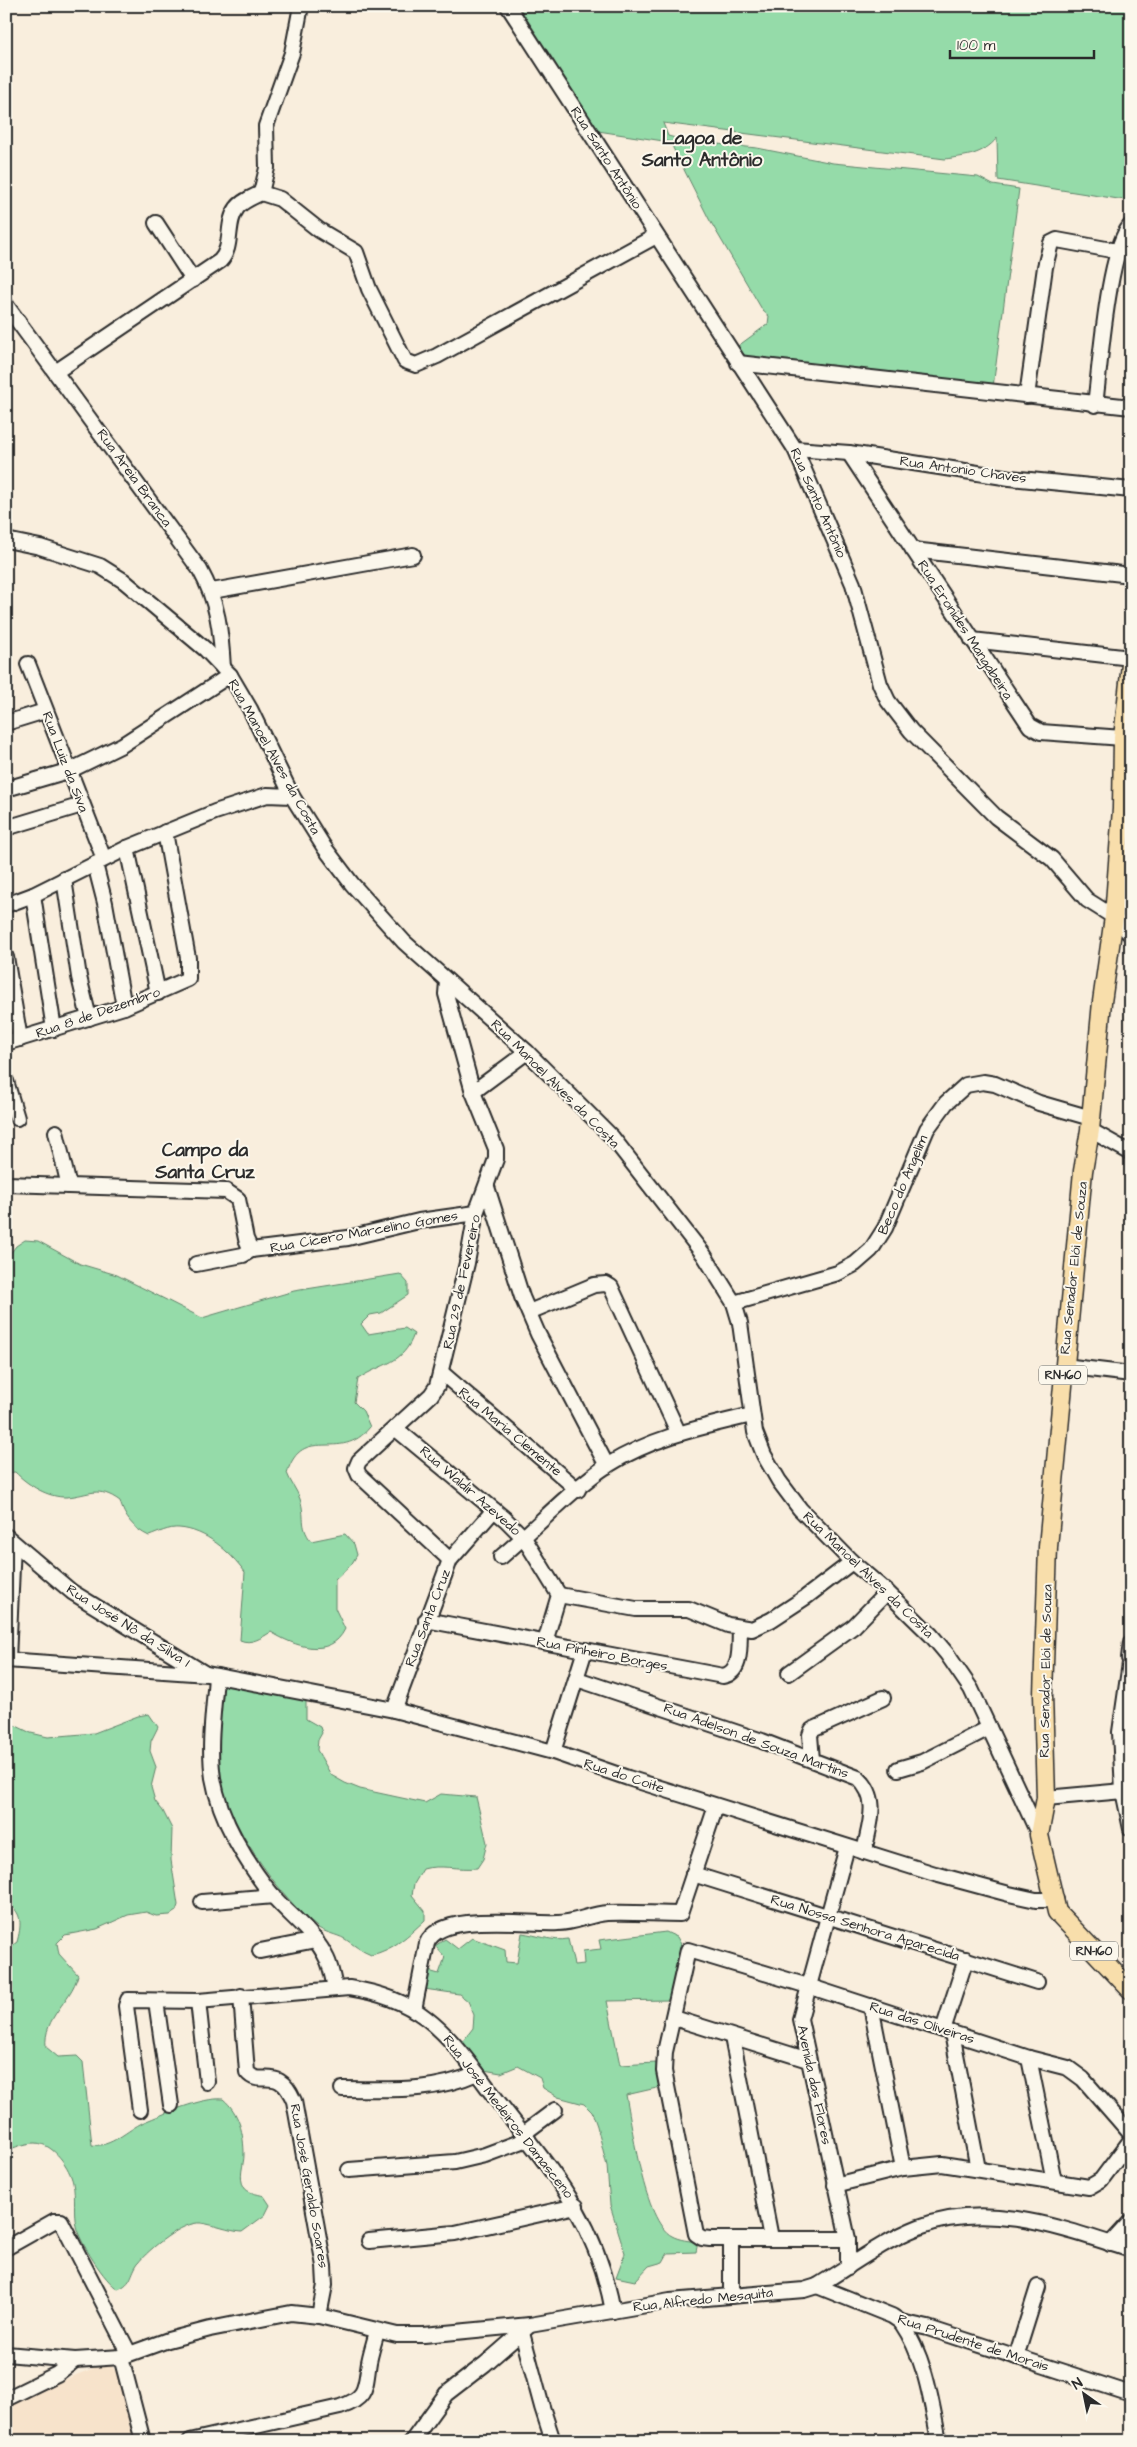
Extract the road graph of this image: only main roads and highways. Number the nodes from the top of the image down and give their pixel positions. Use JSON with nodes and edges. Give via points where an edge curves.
{"nodes":[{"id":1,"x":1131,"y":664,"type":"edge"},
{"id":2,"x":1126,"y":728,"type":"edge"},
{"id":3,"x":1127,"y":809,"type":"edge"},
{"id":4,"x":1123,"y":878,"type":"edge"},
{"id":5,"x":1097,"y":1948,"type":"junction"},
{"id":6,"x":1131,"y":1974,"type":"edge"},
{"id":7,"x":1131,"y":1990,"type":"edge"}],
"edges":[{"from":1,"to":2,"type":"main road","name":"Rua Senador Elói de Souza","number":"RN-160"},
{"from":2,"to":3,"type":"main road","name":"Rua Senador Elói de Souza","number":"RN-160"},
{"from":3,"to":4,"type":"main road","name":"Rua Senador Elói de Souza","number":"RN-160"},
{"from":4,"to":5,"type":"main road","name":"Rua Senador Elói de Souza","number":"RN-160","via":[[1102,1002],[1083,1171],[1048,1547],[1043,1694],[1046,1798],[1039,1835],[1057,1912]]},
{"from":5,"to":6,"type":"main road","name":"Rua Senador Elói de Souza","number":"RN-160"},
{"from":5,"to":7,"type":"main road","name":"Rua Senador Elói de Souza","number":"RN-160"}]}
